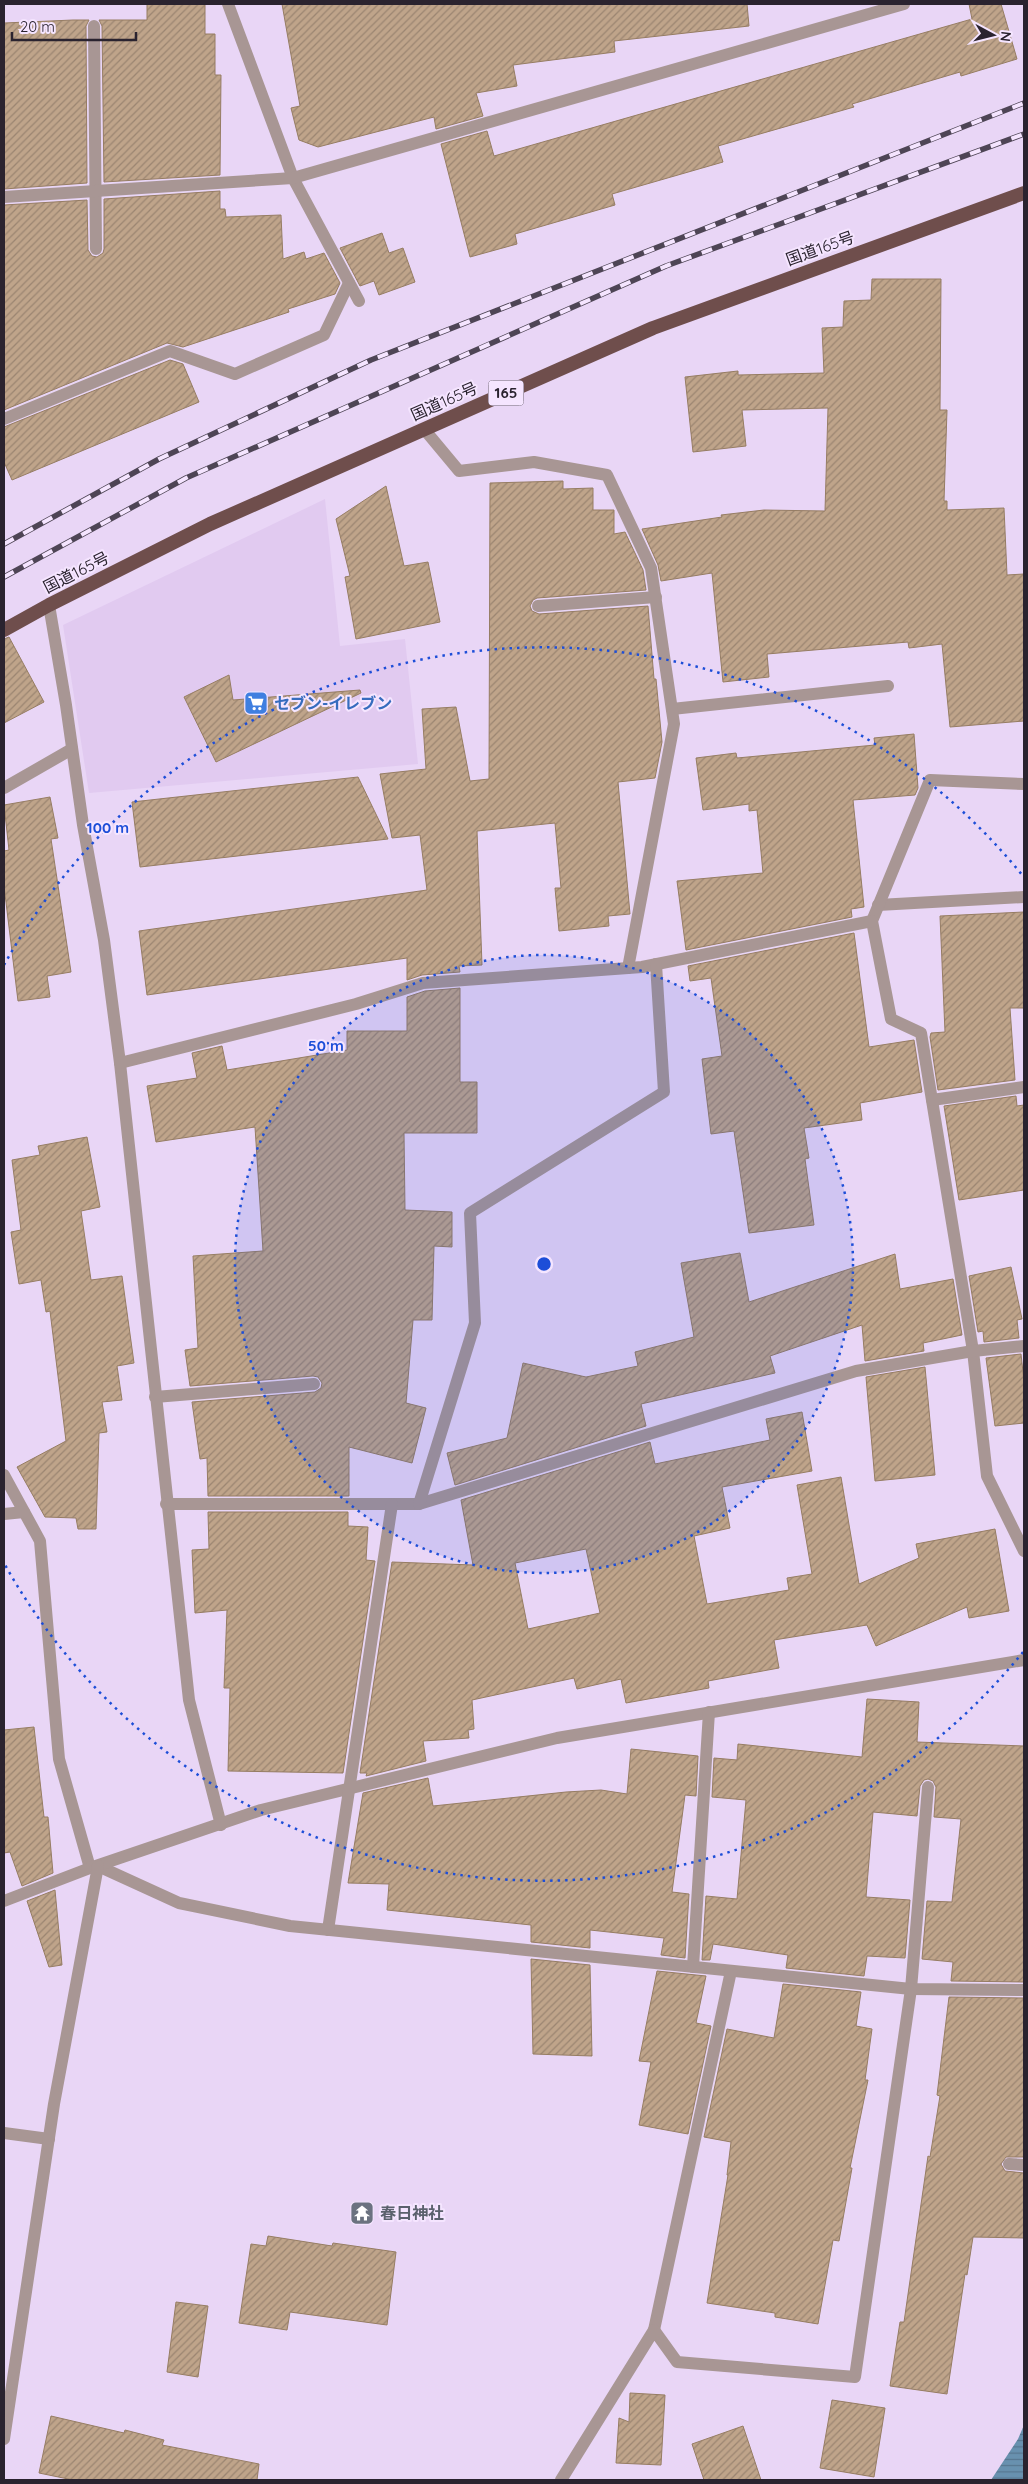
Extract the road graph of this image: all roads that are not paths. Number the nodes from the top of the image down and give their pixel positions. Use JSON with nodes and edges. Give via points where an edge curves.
{"nodes":[{"id":1,"x":228,"y":4,"type":"edge"},
{"id":2,"x":904,"y":4,"type":"edge"},
{"id":3,"x":94,"y":26,"type":"dead end"},
{"id":4,"x":293,"y":178,"type":"junction"},
{"id":5,"x":95,"y":190,"type":"junction"},
{"id":6,"x":1024,"y":193,"type":"edge"},
{"id":7,"x":4,"y":197,"type":"edge"},
{"id":8,"x":96,"y":249,"type":"dead end"},
{"id":9,"x":349,"y":283,"type":"junction"},
{"id":10,"x":359,"y":300,"type":"dead end"},
{"id":11,"x":4,"y":418,"type":"edge"},
{"id":12,"x":424,"y":430,"type":"junction"},
{"id":13,"x":656,"y":597,"type":"junction"},
{"id":14,"x":49,"y":605,"type":"junction"},
{"id":15,"x":538,"y":606,"type":"dead end"},
{"id":16,"x":4,"y":630,"type":"edge"},
{"id":17,"x":888,"y":686,"type":"dead end"},
{"id":18,"x":672,"y":709,"type":"junction"},
{"id":19,"x":72,"y":749,"type":"junction"},
{"id":20,"x":1024,"y":784,"type":"edge"},
{"id":21,"x":4,"y":788,"type":"edge"},
{"id":22,"x":1024,"y":897,"type":"edge"},
{"id":23,"x":878,"y":905,"type":"junction"},
{"id":24,"x":872,"y":921,"type":"junction"},
{"id":25,"x":656,"y":964,"type":"junction"},
{"id":26,"x":628,"y":968,"type":"junction"},
{"id":27,"x":120,"y":1063,"type":"junction"},
{"id":28,"x":1024,"y":1087,"type":"edge"},
{"id":29,"x":932,"y":1100,"type":"junction"},
{"id":30,"x":1024,"y":1346,"type":"edge"},
{"id":31,"x":973,"y":1351,"type":"junction"},
{"id":32,"x":314,"y":1384,"type":"dead end"},
{"id":33,"x":155,"y":1397,"type":"junction"},
{"id":34,"x":4,"y":1475,"type":"edge"},
{"id":35,"x":166,"y":1504,"type":"junction"},
{"id":36,"x":392,"y":1504,"type":"junction"},
{"id":37,"x":419,"y":1504,"type":"junction"},
{"id":38,"x":24,"y":1512,"type":"junction"},
{"id":39,"x":4,"y":1514,"type":"edge"},
{"id":40,"x":1024,"y":1551,"type":"edge"},
{"id":41,"x":1024,"y":1660,"type":"edge"},
{"id":42,"x":709,"y":1712,"type":"junction"},
{"id":43,"x":928,"y":1787,"type":"dead end"},
{"id":44,"x":350,"y":1788,"type":"junction"},
{"id":45,"x":220,"y":1825,"type":"junction"},
{"id":46,"x":94,"y":1867,"type":"junction"},
{"id":47,"x":4,"y":1901,"type":"edge"},
{"id":48,"x":328,"y":1930,"type":"junction"},
{"id":49,"x":694,"y":1967,"type":"junction"},
{"id":50,"x":731,"y":1971,"type":"junction"},
{"id":51,"x":911,"y":1989,"type":"junction"},
{"id":52,"x":1024,"y":1990,"type":"edge"},
{"id":53,"x":4,"y":2133,"type":"edge"},
{"id":54,"x":49,"y":2139,"type":"junction"},
{"id":55,"x":1008,"y":2164,"type":"dead end"},
{"id":56,"x":1024,"y":2165,"type":"edge"},
{"id":57,"x":654,"y":2330,"type":"junction"},
{"id":58,"x":4,"y":2439,"type":"edge"},
{"id":59,"x":561,"y":2480,"type":"edge"}],
"edges":[{"from":1,"to":4,"type":"street"},
{"from":2,"to":4,"type":"street"},
{"from":3,"to":5,"type":"street"},
{"from":4,"to":5,"type":"street"},
{"from":4,"to":9,"type":"street"},
{"from":5,"to":7,"type":"street"},
{"from":5,"to":8,"type":"street"},
{"from":6,"to":12,"type":"highway","name":"国道165号","number":"165","via":[[653,328]]},
{"from":9,"to":10,"type":"street"},
{"from":9,"to":11,"type":"street","via":[[324,334],[235,374],[170,351]]},
{"from":12,"to":13,"type":"street","via":[[459,472],[534,462],[607,475],[652,568]]},
{"from":12,"to":14,"type":"highway","name":"国道165号","number":"165","via":[[210,524]]},
{"from":13,"to":15,"type":"street"},
{"from":13,"to":18,"type":"street"},
{"from":14,"to":16,"type":"highway","name":"国道165号","number":"165"},
{"from":14,"to":19,"type":"street"},
{"from":17,"to":18,"type":"street"},
{"from":18,"to":26,"type":"street","via":[[674,724]]},
{"from":19,"to":21,"type":"street"},
{"from":19,"to":27,"type":"street","via":[[104,940]]},
{"from":20,"to":23,"type":"street","via":[[930,780]]},
{"from":22,"to":23,"type":"street"},
{"from":23,"to":24,"type":"street"},
{"from":24,"to":25,"type":"street"},
{"from":24,"to":29,"type":"street","via":[[891,1019],[921,1033]]},
{"from":25,"to":26,"type":"street"},
{"from":25,"to":37,"type":"street","via":[[664,1092],[470,1213],[475,1323]]},
{"from":26,"to":27,"type":"street","via":[[423,983],[356,1004]]},
{"from":27,"to":33,"type":"street"},
{"from":28,"to":29,"type":"street"},
{"from":29,"to":31,"type":"street"},
{"from":30,"to":31,"type":"street"},
{"from":31,"to":37,"type":"street","via":[[856,1371]]},
{"from":31,"to":40,"type":"street","via":[[987,1476]]},
{"from":32,"to":33,"type":"street"},
{"from":33,"to":35,"type":"street"},
{"from":34,"to":38,"type":"street"},
{"from":35,"to":36,"type":"street"},
{"from":35,"to":45,"type":"street","via":[[189,1700]]},
{"from":36,"to":37,"type":"street"},
{"from":36,"to":44,"type":"street"},
{"from":38,"to":39,"type":"street"},
{"from":38,"to":46,"type":"street","via":[[40,1541],[59,1759]]},
{"from":41,"to":42,"type":"street"},
{"from":42,"to":44,"type":"street","via":[[558,1738]]},
{"from":42,"to":49,"type":"street"},
{"from":43,"to":51,"type":"street"},
{"from":44,"to":45,"type":"street","via":[[261,1810]]},
{"from":44,"to":48,"type":"street"},
{"from":45,"to":46,"type":"street"},
{"from":46,"to":47,"type":"street"},
{"from":46,"to":48,"type":"street","via":[[179,1903],[290,1926]]},
{"from":46,"to":54,"type":"street"},
{"from":48,"to":49,"type":"street"},
{"from":49,"to":50,"type":"street"},
{"from":50,"to":51,"type":"street"},
{"from":50,"to":57,"type":"street"},
{"from":51,"to":52,"type":"street"},
{"from":51,"to":57,"type":"street","via":[[855,2377],[677,2362]]},
{"from":53,"to":54,"type":"street"},
{"from":54,"to":58,"type":"street"},
{"from":55,"to":56,"type":"street"},
{"from":57,"to":59,"type":"street"}]}
